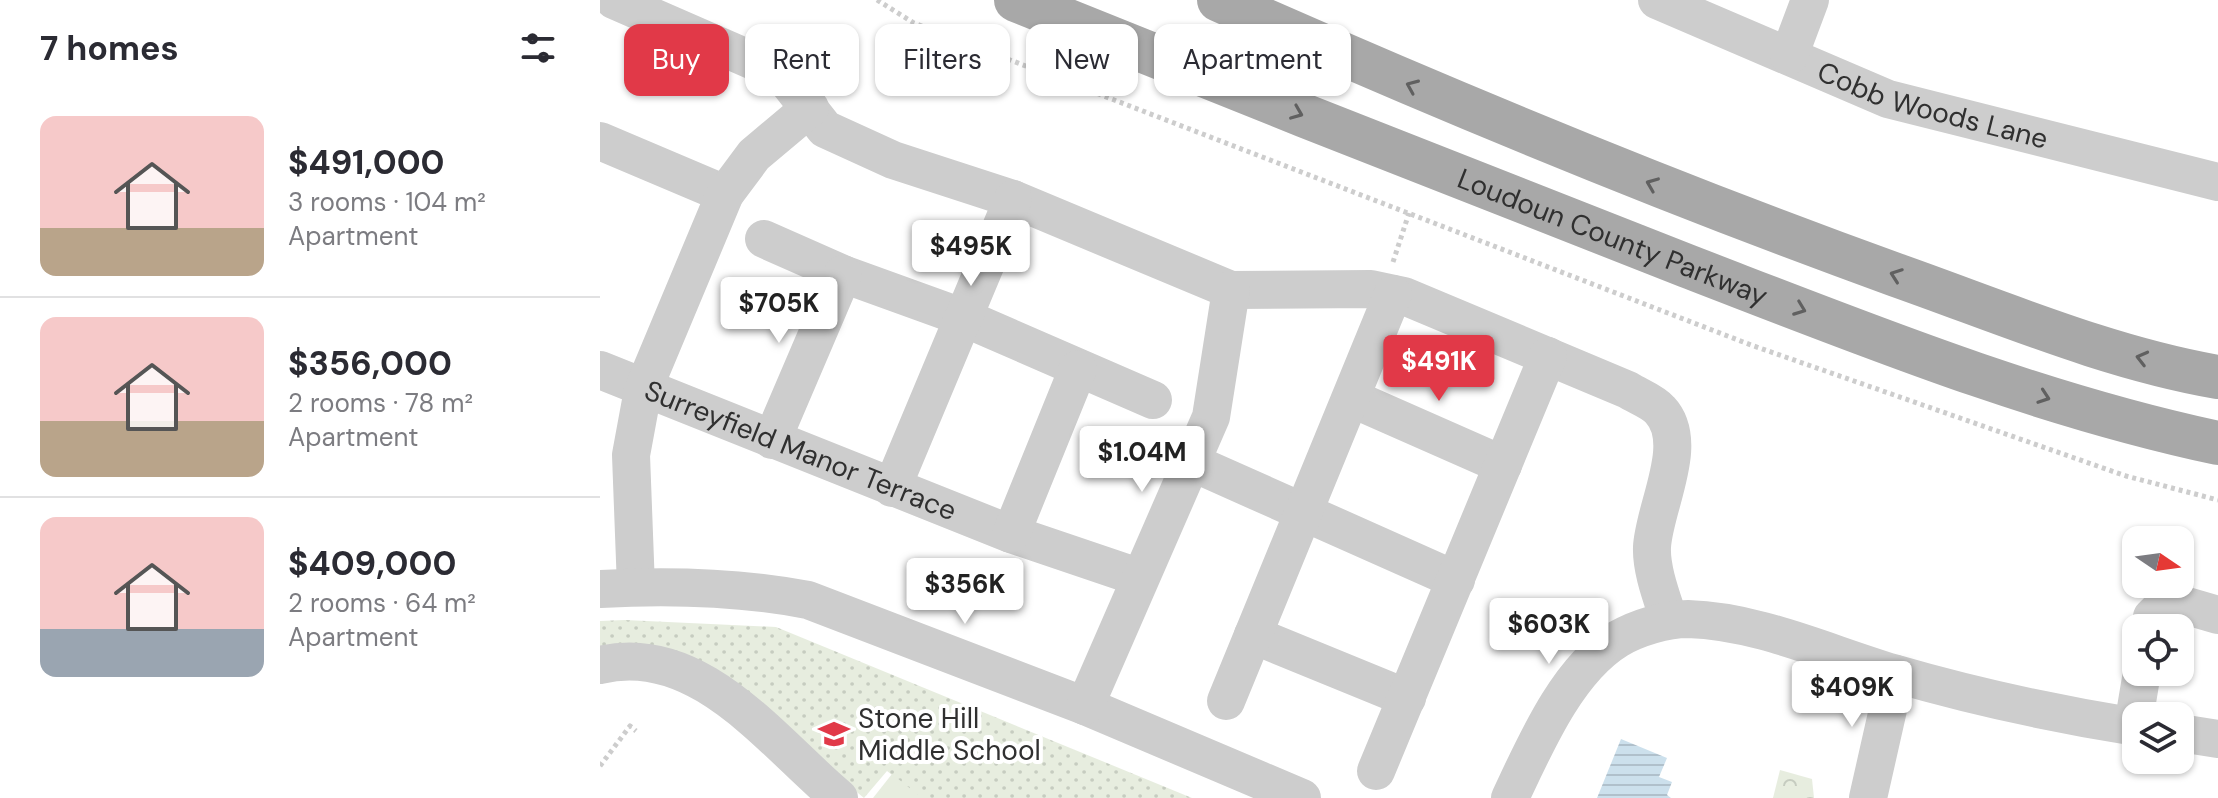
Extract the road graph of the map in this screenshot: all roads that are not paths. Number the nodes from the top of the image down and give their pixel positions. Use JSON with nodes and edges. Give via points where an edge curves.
{"nodes":[{"id":1,"x":614,"y":0,"type":"edge"},
{"id":2,"x":1016,"y":0,"type":"edge"},
{"id":3,"x":1219,"y":0,"type":"edge"},
{"id":4,"x":1657,"y":0,"type":"edge"},
{"id":5,"x":1810,"y":0,"type":"edge"},
{"id":6,"x":1789,"y":56,"type":"junction"},
{"id":7,"x":810,"y":108,"type":"junction"},
{"id":8,"x":601,"y":145,"type":"edge"},
{"id":9,"x":2218,"y":182,"type":"edge"},
{"id":10,"x":725,"y":194,"type":"junction"},
{"id":11,"x":1013,"y":199,"type":"junction"},
{"id":12,"x":764,"y":239,"type":"dead end"},
{"id":13,"x":843,"y":274,"type":"junction"},
{"id":14,"x":1231,"y":290,"type":"junction"},
{"id":15,"x":1393,"y":294,"type":"junction"},
{"id":16,"x":962,"y":317,"type":"junction"},
{"id":17,"x":1548,"y":356,"type":"junction"},
{"id":18,"x":1078,"y":369,"type":"junction"},
{"id":19,"x":600,"y":370,"type":"edge"},
{"id":20,"x":2218,"y":377,"type":"edge"},
{"id":21,"x":643,"y":390,"type":"junction"},
{"id":22,"x":1351,"y":398,"type":"junction"},
{"id":23,"x":1153,"y":400,"type":"dead end"},
{"id":24,"x":772,"y":440,"type":"junction"},
{"id":25,"x":2218,"y":443,"type":"edge"},
{"id":26,"x":1191,"y":462,"type":"junction"},
{"id":27,"x":1503,"y":465,"type":"junction"},
{"id":28,"x":892,"y":488,"type":"junction"},
{"id":29,"x":1304,"y":512,"type":"junction"},
{"id":30,"x":1011,"y":534,"type":"junction"},
{"id":31,"x":1138,"y":577,"type":"junction"},
{"id":32,"x":1456,"y":580,"type":"junction"},
{"id":33,"x":618,"y":588,"type":"edge"},
{"id":34,"x":2155,"y":614,"type":"edge"},
{"id":35,"x":2218,"y":615,"type":"edge"},
{"id":36,"x":1669,"y":620,"type":"junction"},
{"id":37,"x":1253,"y":635,"type":"junction"},
{"id":38,"x":600,"y":665,"type":"edge"},
{"id":39,"x":1896,"y":674,"type":"junction"},
{"id":40,"x":1407,"y":698,"type":"junction"},
{"id":41,"x":1226,"y":701,"type":"dead end"},
{"id":42,"x":1085,"y":706,"type":"junction"},
{"id":43,"x":2122,"y":724,"type":"edge"},
{"id":44,"x":2194,"y":735,"type":"edge"},
{"id":45,"x":2218,"y":739,"type":"edge"},
{"id":46,"x":1376,"y":771,"type":"dead end"},
{"id":47,"x":839,"y":798,"type":"edge"},
{"id":48,"x":1302,"y":798,"type":"edge"},
{"id":49,"x":1510,"y":798,"type":"edge"},
{"id":50,"x":1868,"y":798,"type":"edge"}],
"edges":[{"from":1,"to":7,"type":"street","via":[[781,73]]},
{"from":2,"to":25,"type":"main road","name":"Loudoun County Parkway","one_way":true,"via":[[1874,338],[2055,401]]},
{"from":20,"to":3,"type":"main road","one_way":true,"via":[[2108,349],[1711,208],[1404,83]]},
{"from":4,"to":6,"type":"street","name":"Cobb Woods Lane"},
{"from":5,"to":6,"type":"street"},
{"from":6,"to":9,"type":"street","name":"Cobb Woods Lane","via":[[1888,99]]},
{"from":7,"to":10,"type":"street","via":[[754,155]]},
{"from":7,"to":11,"type":"street","via":[[825,129],[893,160]]},
{"from":8,"to":10,"type":"street"},
{"from":10,"to":21,"type":"street"},
{"from":11,"to":14,"type":"street"},
{"from":11,"to":16,"type":"street"},
{"from":12,"to":13,"type":"street"},
{"from":13,"to":16,"type":"street"},
{"from":13,"to":24,"type":"street"},
{"from":14,"to":15,"type":"street","via":[[1371,289]]},
{"from":14,"to":26,"type":"street","via":[[1214,405]]},
{"from":15,"to":17,"type":"street"},
{"from":15,"to":22,"type":"street"},
{"from":16,"to":18,"type":"street"},
{"from":16,"to":28,"type":"street"},
{"from":17,"to":27,"type":"street"},
{"from":17,"to":36,"type":"street","via":[[1628,390],[1660,410],[1671,430],[1672,467],[1656,512],[1651,551]]},
{"from":18,"to":23,"type":"street"},
{"from":18,"to":30,"type":"street"},
{"from":19,"to":21,"type":"street","name":"Surreyfield Manor Terrace"},
{"from":21,"to":24,"type":"street","name":"Surreyfield Manor Terrace"},
{"from":21,"to":33,"type":"street"},
{"from":22,"to":27,"type":"street"},
{"from":22,"to":29,"type":"street"},
{"from":24,"to":28,"type":"street","name":"Surreyfield Manor Terrace"},
{"from":26,"to":29,"type":"street"},
{"from":26,"to":31,"type":"street"},
{"from":27,"to":32,"type":"street"},
{"from":28,"to":30,"type":"street","name":"Surreyfield Manor Terrace"},
{"from":29,"to":32,"type":"street"},
{"from":29,"to":37,"type":"street"},
{"from":30,"to":31,"type":"street","name":"Surreyfield Manor Terrace"},
{"from":31,"to":42,"type":"street"},
{"from":32,"to":40,"type":"street"},
{"from":33,"to":42,"type":"street","via":[[766,593],[808,600]]},
{"from":34,"to":35,"type":"street","via":[[2164,605]]},
{"from":36,"to":39,"type":"street","via":[[1734,623]]},
{"from":36,"to":49,"type":"street","via":[[1619,638],[1596,656],[1552,713]]},
{"from":37,"to":40,"type":"street"},
{"from":37,"to":41,"type":"street"},
{"from":38,"to":47,"type":"street","via":[[620,660],[665,666],[716,688]]},
{"from":39,"to":43,"type":"street"},
{"from":39,"to":50,"type":"street"},
{"from":40,"to":46,"type":"street"},
{"from":42,"to":48,"type":"street"},
{"from":44,"to":45,"type":"street"}]}
